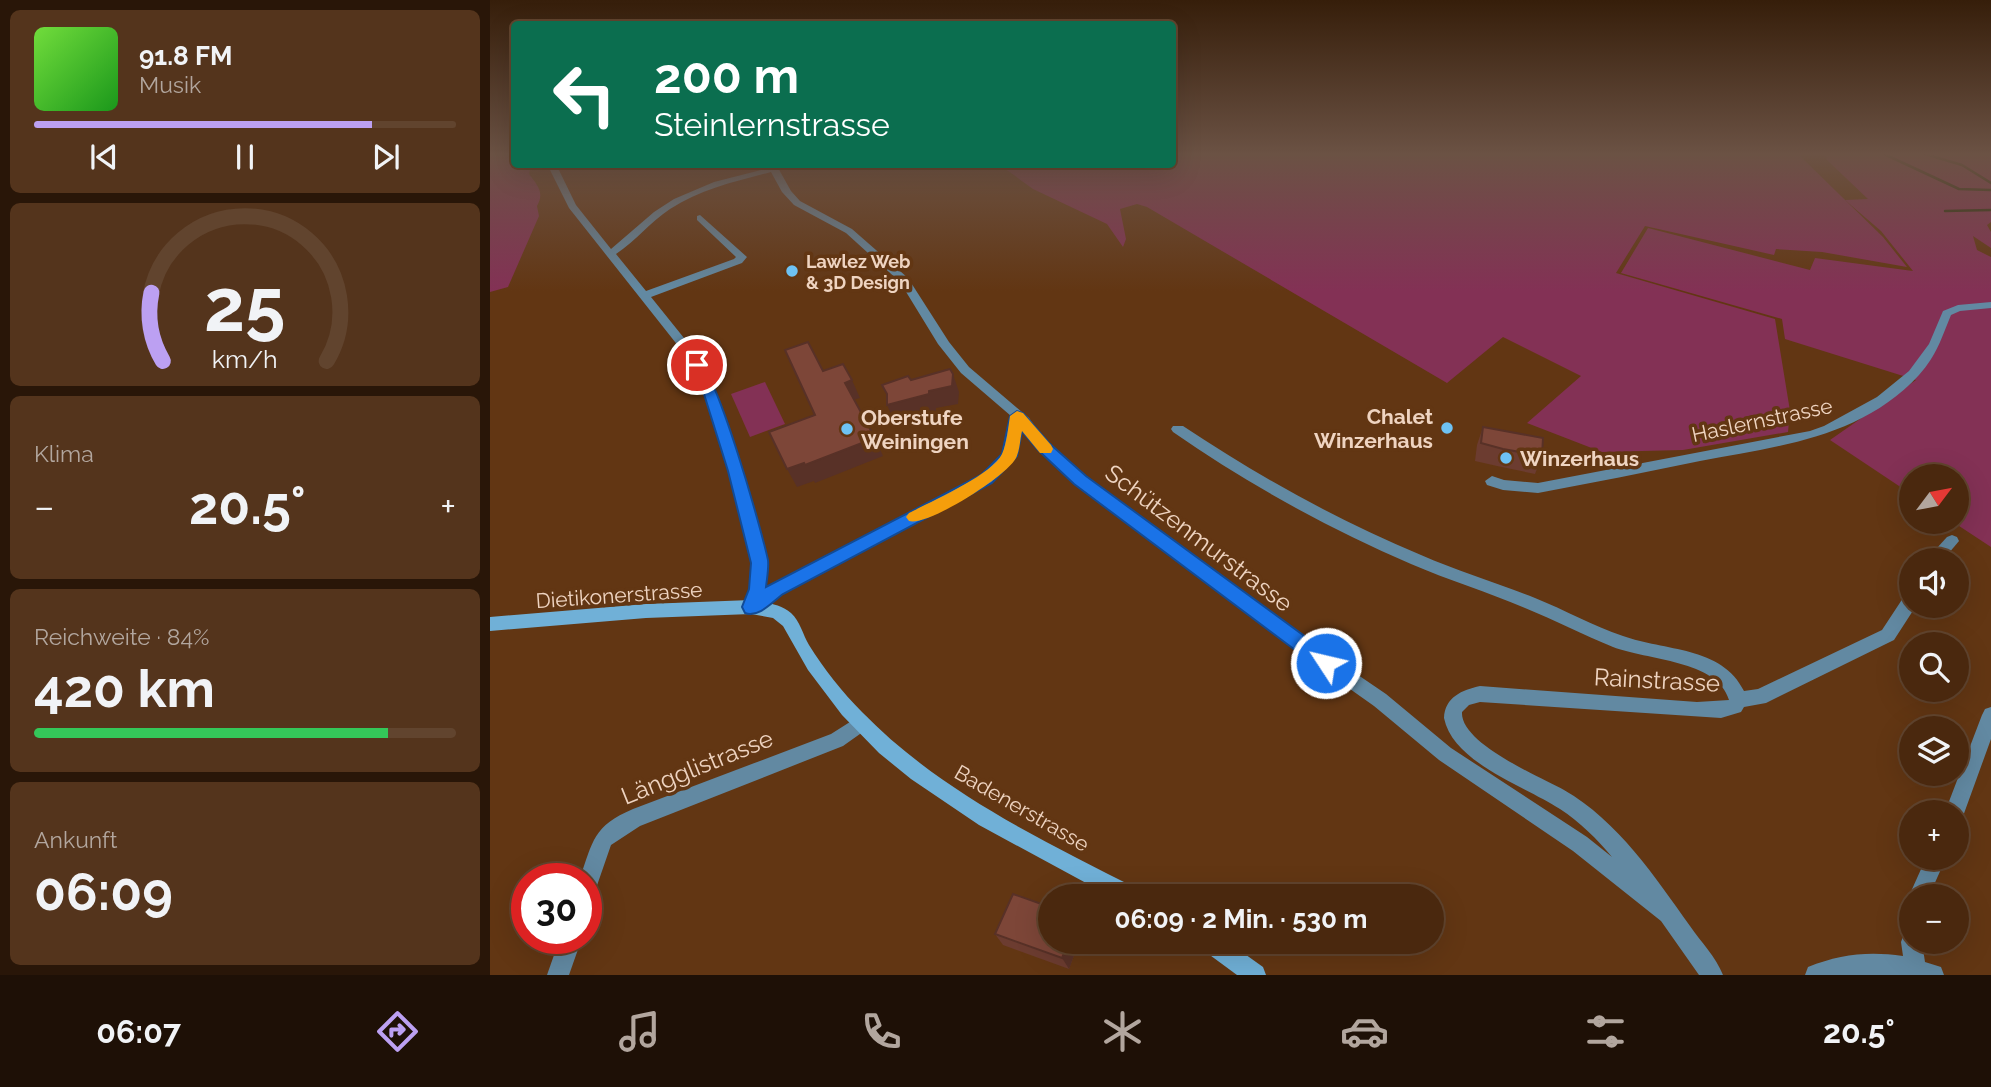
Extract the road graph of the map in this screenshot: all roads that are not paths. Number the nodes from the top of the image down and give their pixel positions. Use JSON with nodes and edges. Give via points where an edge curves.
{"nodes":[{"id":1,"x":569,"y":200,"type":"edge"},
{"id":2,"x":679,"y":200,"type":"edge"},
{"id":3,"x":795,"y":200,"type":"edge"},
{"id":4,"x":701,"y":218,"type":"dead end"},
{"id":5,"x":610,"y":254,"type":"junction"},
{"id":6,"x":644,"y":296,"type":"junction"},
{"id":7,"x":1991,"y":305,"type":"edge"},
{"id":8,"x":1017,"y":416,"type":"junction"},
{"id":9,"x":1178,"y":429,"type":"dead end"},
{"id":10,"x":1492,"y":481,"type":"dead end"},
{"id":11,"x":1952,"y":541,"type":"dead end"},
{"id":12,"x":1945,"y":548,"type":"edge"},
{"id":13,"x":751,"y":607,"type":"junction"},
{"id":14,"x":1899,"y":618,"type":"edge"},
{"id":15,"x":490,"y":624,"type":"edge"},
{"id":16,"x":1739,"y":699,"type":"junction"},
{"id":17,"x":1991,"y":715,"type":"edge"},
{"id":18,"x":861,"y":723,"type":"junction"},
{"id":19,"x":1988,"y":740,"type":"edge"},
{"id":20,"x":1960,"y":800,"type":"edge"},
{"id":21,"x":595,"y":863,"type":"edge"},
{"id":22,"x":1108,"y":884,"type":"edge"},
{"id":23,"x":1665,"y":912,"type":"junction"},
{"id":24,"x":565,"y":954,"type":"edge"},
{"id":25,"x":1227,"y":954,"type":"edge"},
{"id":26,"x":1917,"y":954,"type":"edge"},
{"id":27,"x":1924,"y":972,"type":"edge"},
{"id":28,"x":558,"y":975,"type":"edge"},
{"id":29,"x":1255,"y":975,"type":"edge"},
{"id":30,"x":1712,"y":975,"type":"edge"},
{"id":31,"x":1816,"y":975,"type":"edge"}],
"edges":[{"from":1,"to":5,"type":"street"},
{"from":2,"to":5,"type":"street","name":"Schützenmurstrasse"},
{"from":3,"to":8,"type":"street","name":"Schützenmurstrasse","via":[[849,231],[904,280],[965,370]]},
{"from":4,"to":6,"type":"street","via":[[742,257]]},
{"from":5,"to":6,"type":"street"},
{"from":6,"to":13,"type":"street","via":[[684,346],[710,391],[760,563]]},
{"from":7,"to":10,"type":"street","name":"Haslernstrasse","via":[[1947,313],[1924,361],[1877,402],[1840,426],[1538,488]]},
{"from":8,"to":13,"type":"street","via":[[1009,456],[987,479]]},
{"from":8,"to":23,"type":"street","name":"Schützenmurstrasse","via":[[1054,457],[1128,517],[1380,699],[1445,754],[1580,844]]},
{"from":9,"to":16,"type":"street","name":"Rainstrasse","via":[[1250,476],[1377,542],[1621,643],[1714,669],[1729,681]]},
{"from":11,"to":12,"type":"street"},
{"from":13,"to":15,"type":"street","name":"Dietikonerstrasse"},
{"from":13,"to":18,"type":"street","name":"Badenerstrasse","via":[[786,618],[822,678]]},
{"from":14,"to":16,"type":"street","via":[[1888,635],[1760,697]]},
{"from":16,"to":23,"type":"street","name":"Rainstrasse","via":[[1730,708],[1697,710],[1480,694],[1465,696],[1453,713],[1461,737],[1476,749],[1588,817]]},
{"from":17,"to":19,"type":"street"},
{"from":18,"to":21,"type":"street","name":"Längglistrasse","via":[[837,740],[633,819],[603,839]]},
{"from":18,"to":22,"type":"street","name":"Badenerstrasse","via":[[951,799]]},
{"from":19,"to":20,"type":"street"},
{"from":23,"to":30,"type":"street","name":"Rainstrasse"},
{"from":24,"to":28,"type":"street"},
{"from":25,"to":29,"type":"street"},
{"from":26,"to":27,"type":"street"},
{"from":27,"to":31,"type":"street","via":[[1862,962]]}]}
